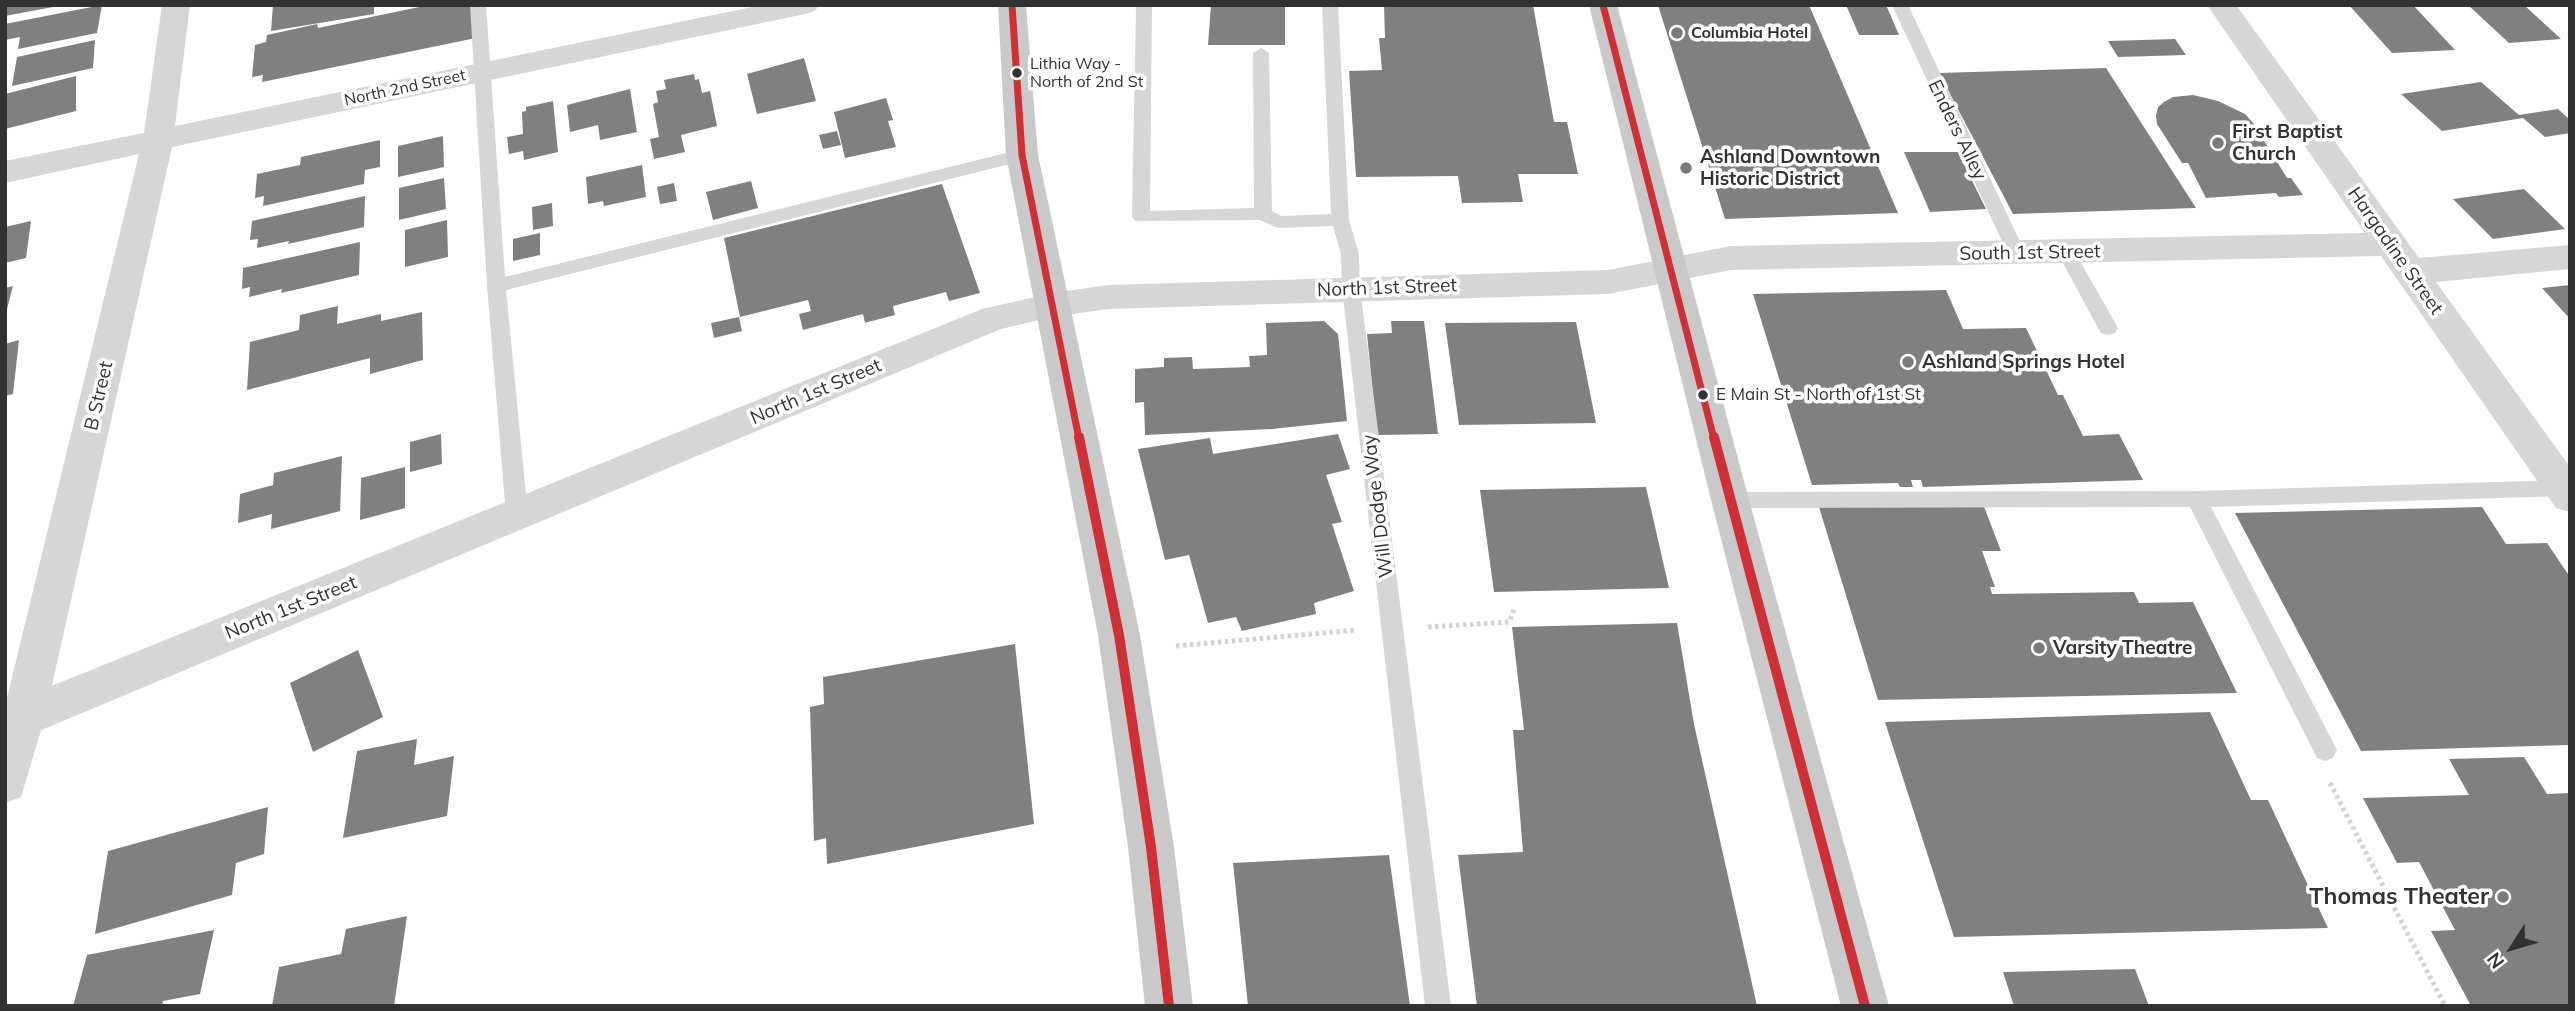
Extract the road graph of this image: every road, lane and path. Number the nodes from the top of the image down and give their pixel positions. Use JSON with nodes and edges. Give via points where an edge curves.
{"nodes":[{"id":1,"x":176,"y":5,"type":"edge"},
{"id":2,"x":478,"y":5,"type":"edge"},
{"id":3,"x":806,"y":5,"type":"edge"},
{"id":4,"x":1012,"y":5,"type":"edge"},
{"id":5,"x":1144,"y":5,"type":"edge"},
{"id":6,"x":1330,"y":5,"type":"edge"},
{"id":7,"x":1603,"y":5,"type":"edge"},
{"id":8,"x":1900,"y":5,"type":"edge"},
{"id":9,"x":2221,"y":5,"type":"edge"},
{"id":10,"x":1261,"y":53,"type":"dead end"},
{"id":11,"x":483,"y":71,"type":"junction"},
{"id":12,"x":158,"y":141,"type":"junction"},
{"id":13,"x":1022,"y":155,"type":"junction"},
{"id":14,"x":5,"y":172,"type":"edge"},
{"id":15,"x":1263,"y":214,"type":"junction"},
{"id":16,"x":1340,"y":220,"type":"junction"},
{"id":17,"x":2066,"y":252,"type":"junction"},
{"id":18,"x":2017,"y":254,"type":"junction"},
{"id":19,"x":2399,"y":257,"type":"junction"},
{"id":20,"x":2570,"y":257,"type":"edge"},
{"id":21,"x":1672,"y":270,"type":"junction"},
{"id":22,"x":496,"y":286,"type":"junction"},
{"id":23,"x":1351,"y":288,"type":"junction"},
{"id":24,"x":1053,"y":305,"type":"junction"},
{"id":25,"x":2108,"y":328,"type":"dead end"},
{"id":26,"x":2567,"y":492,"type":"edge"},
{"id":27,"x":2196,"y":499,"type":"junction"},
{"id":28,"x":1730,"y":500,"type":"junction"},
{"id":29,"x":517,"y":515,"type":"junction"},
{"id":30,"x":1515,"y":607,"type":"dead end"},
{"id":31,"x":1392,"y":627,"type":"junction"},
{"id":32,"x":1176,"y":646,"type":"dead end"},
{"id":33,"x":15,"y":718,"type":"edge"},
{"id":34,"x":2325,"y":750,"type":"joint"},
{"id":35,"x":5,"y":783,"type":"edge"},
{"id":36,"x":1169,"y":1006,"type":"edge"},
{"id":37,"x":1438,"y":1006,"type":"edge"},
{"id":38,"x":1865,"y":1006,"type":"edge"},
{"id":39,"x":2445,"y":1006,"type":"edge"}],
"edges":[{"from":1,"to":12,"type":"street","name":"B Street"},
{"from":2,"to":11,"type":"lane"},
{"from":3,"to":11,"type":"street","name":"North 2nd Street"},
{"from":4,"to":13,"type":"main road"},
{"from":5,"to":15,"type":"lane","via":[[1141,217]]},
{"from":6,"to":16,"type":"lane","name":"Will Dodge Way"},
{"from":7,"to":21,"type":"main road"},
{"from":8,"to":18,"type":"lane","name":"Enders Alley"},
{"from":9,"to":19,"type":"street","name":"Hargadine Street"},
{"from":10,"to":15,"type":"lane"},
{"from":11,"to":12,"type":"street","name":"North 2nd Street"},
{"from":11,"to":22,"type":"lane"},
{"from":12,"to":14,"type":"street","name":"North 2nd Street"},
{"from":12,"to":33,"type":"street","name":"B Street"},
{"from":13,"to":22,"type":"lane"},
{"from":13,"to":24,"type":"main road"},
{"from":15,"to":16,"type":"lane","via":[[1278,222]]},
{"from":16,"to":23,"type":"lane","name":"Will Dodge Way","via":[[1350,254]]},
{"from":17,"to":18,"type":"street","name":"South 1st Street"},
{"from":17,"to":19,"type":"street","name":"South 1st Street"},
{"from":17,"to":25,"type":"lane"},
{"from":18,"to":21,"type":"street","name":"South 1st Street","via":[[1731,258]]},
{"from":19,"to":20,"type":"street","name":"South 1st Street","via":[[2438,270]]},
{"from":19,"to":26,"type":"street","name":"Hargadine Street"},
{"from":21,"to":23,"type":"street","name":"North 1st Street","via":[[1608,282]]},
{"from":21,"to":28,"type":"main road"},
{"from":22,"to":29,"type":"lane"},
{"from":23,"to":24,"type":"street","name":"North 1st Street","via":[[1108,297]]},
{"from":23,"to":31,"type":"lane","name":"Will Dodge Way"},
{"from":24,"to":29,"type":"street","name":"North 1st Street","via":[[994,318]]},
{"from":24,"to":36,"type":"main road","via":[[1119,635]]},
{"from":26,"to":27,"type":"lane"},
{"from":27,"to":28,"type":"lane"},
{"from":27,"to":34,"type":"lane"},
{"from":28,"to":38,"type":"main road"},
{"from":29,"to":33,"type":"street","name":"North 1st Street"},
{"from":30,"to":31,"type":"path","via":[[1509,622]]},
{"from":31,"to":32,"type":"path"},
{"from":31,"to":37,"type":"lane","name":"Will Dodge Way"},
{"from":33,"to":35,"type":"street","name":"B Street"},
{"from":34,"to":39,"type":"path","via":[[2323,770]]}]}
